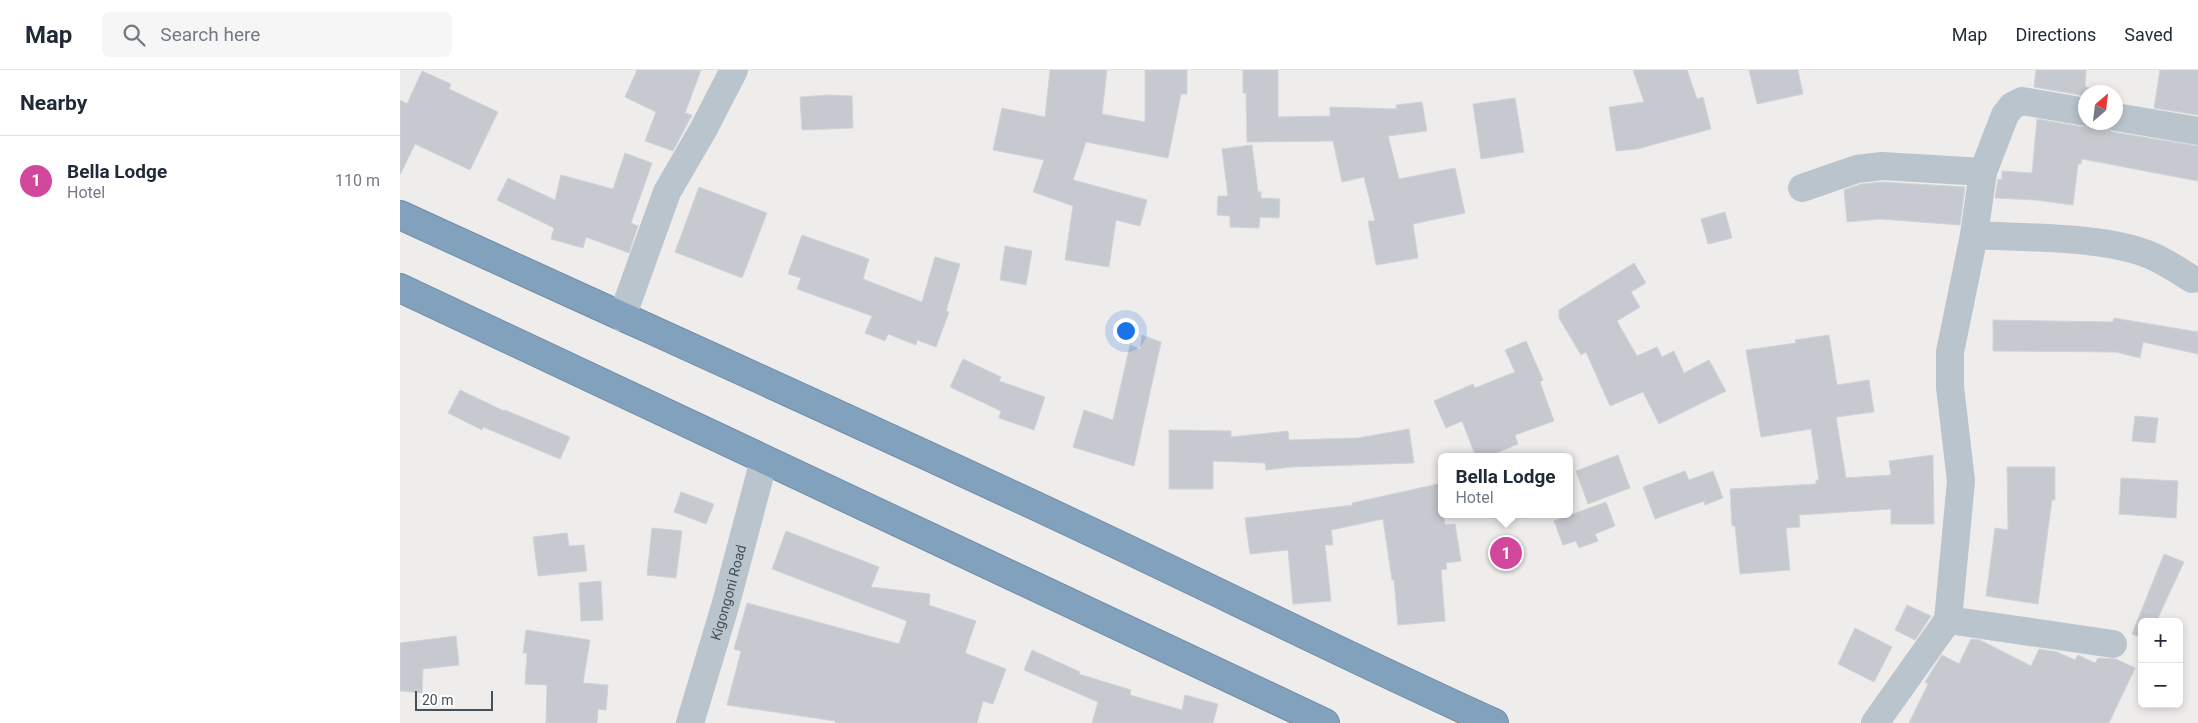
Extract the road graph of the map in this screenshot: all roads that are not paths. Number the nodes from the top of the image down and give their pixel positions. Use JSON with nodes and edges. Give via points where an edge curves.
{"nodes":[{"id":1,"x":734,"y":70,"type":"edge"},
{"id":2,"x":2078,"y":110,"type":"edge"},
{"id":3,"x":2123,"y":118,"type":"edge"},
{"id":4,"x":2198,"y":131,"type":"edge"},
{"id":5,"x":1983,"y":172,"type":"junction"},
{"id":6,"x":1802,"y":188,"type":"dead end"},
{"id":7,"x":400,"y":214,"type":"edge"},
{"id":8,"x":1974,"y":236,"type":"junction"},
{"id":9,"x":2192,"y":278,"type":"dead end"},
{"id":10,"x":400,"y":288,"type":"edge"},
{"id":11,"x":622,"y":317,"type":"junction"},
{"id":12,"x":764,"y":460,"type":"junction"},
{"id":13,"x":1948,"y":620,"type":"junction"},
{"id":14,"x":2113,"y":644,"type":"dead end"},
{"id":15,"x":690,"y":723,"type":"edge"},
{"id":16,"x":1325,"y":723,"type":"edge"},
{"id":17,"x":1494,"y":723,"type":"edge"},
{"id":18,"x":1875,"y":723,"type":"edge"}],
"edges":[{"from":1,"to":11,"type":"street","via":[[667,192]]},
{"from":2,"to":5,"type":"street","via":[[2022,100],[2016,102],[2006,115]]},
{"from":3,"to":4,"type":"street"},
{"from":5,"to":6,"type":"street","via":[[1882,166],[1857,169]]},
{"from":5,"to":8,"type":"street"},
{"from":7,"to":11,"type":"highway"},
{"from":8,"to":9,"type":"street","via":[[2084,241],[2128,249],[2152,256]]},
{"from":8,"to":13,"type":"street","via":[[1950,352],[1950,387],[1961,481]]},
{"from":10,"to":12,"type":"highway"},
{"from":11,"to":17,"type":"highway","via":[[841,415]]},
{"from":12,"to":15,"type":"street","name":"Kigongoni Road"},
{"from":12,"to":16,"type":"highway"},
{"from":13,"to":14,"type":"street"},
{"from":13,"to":18,"type":"street"}]}
